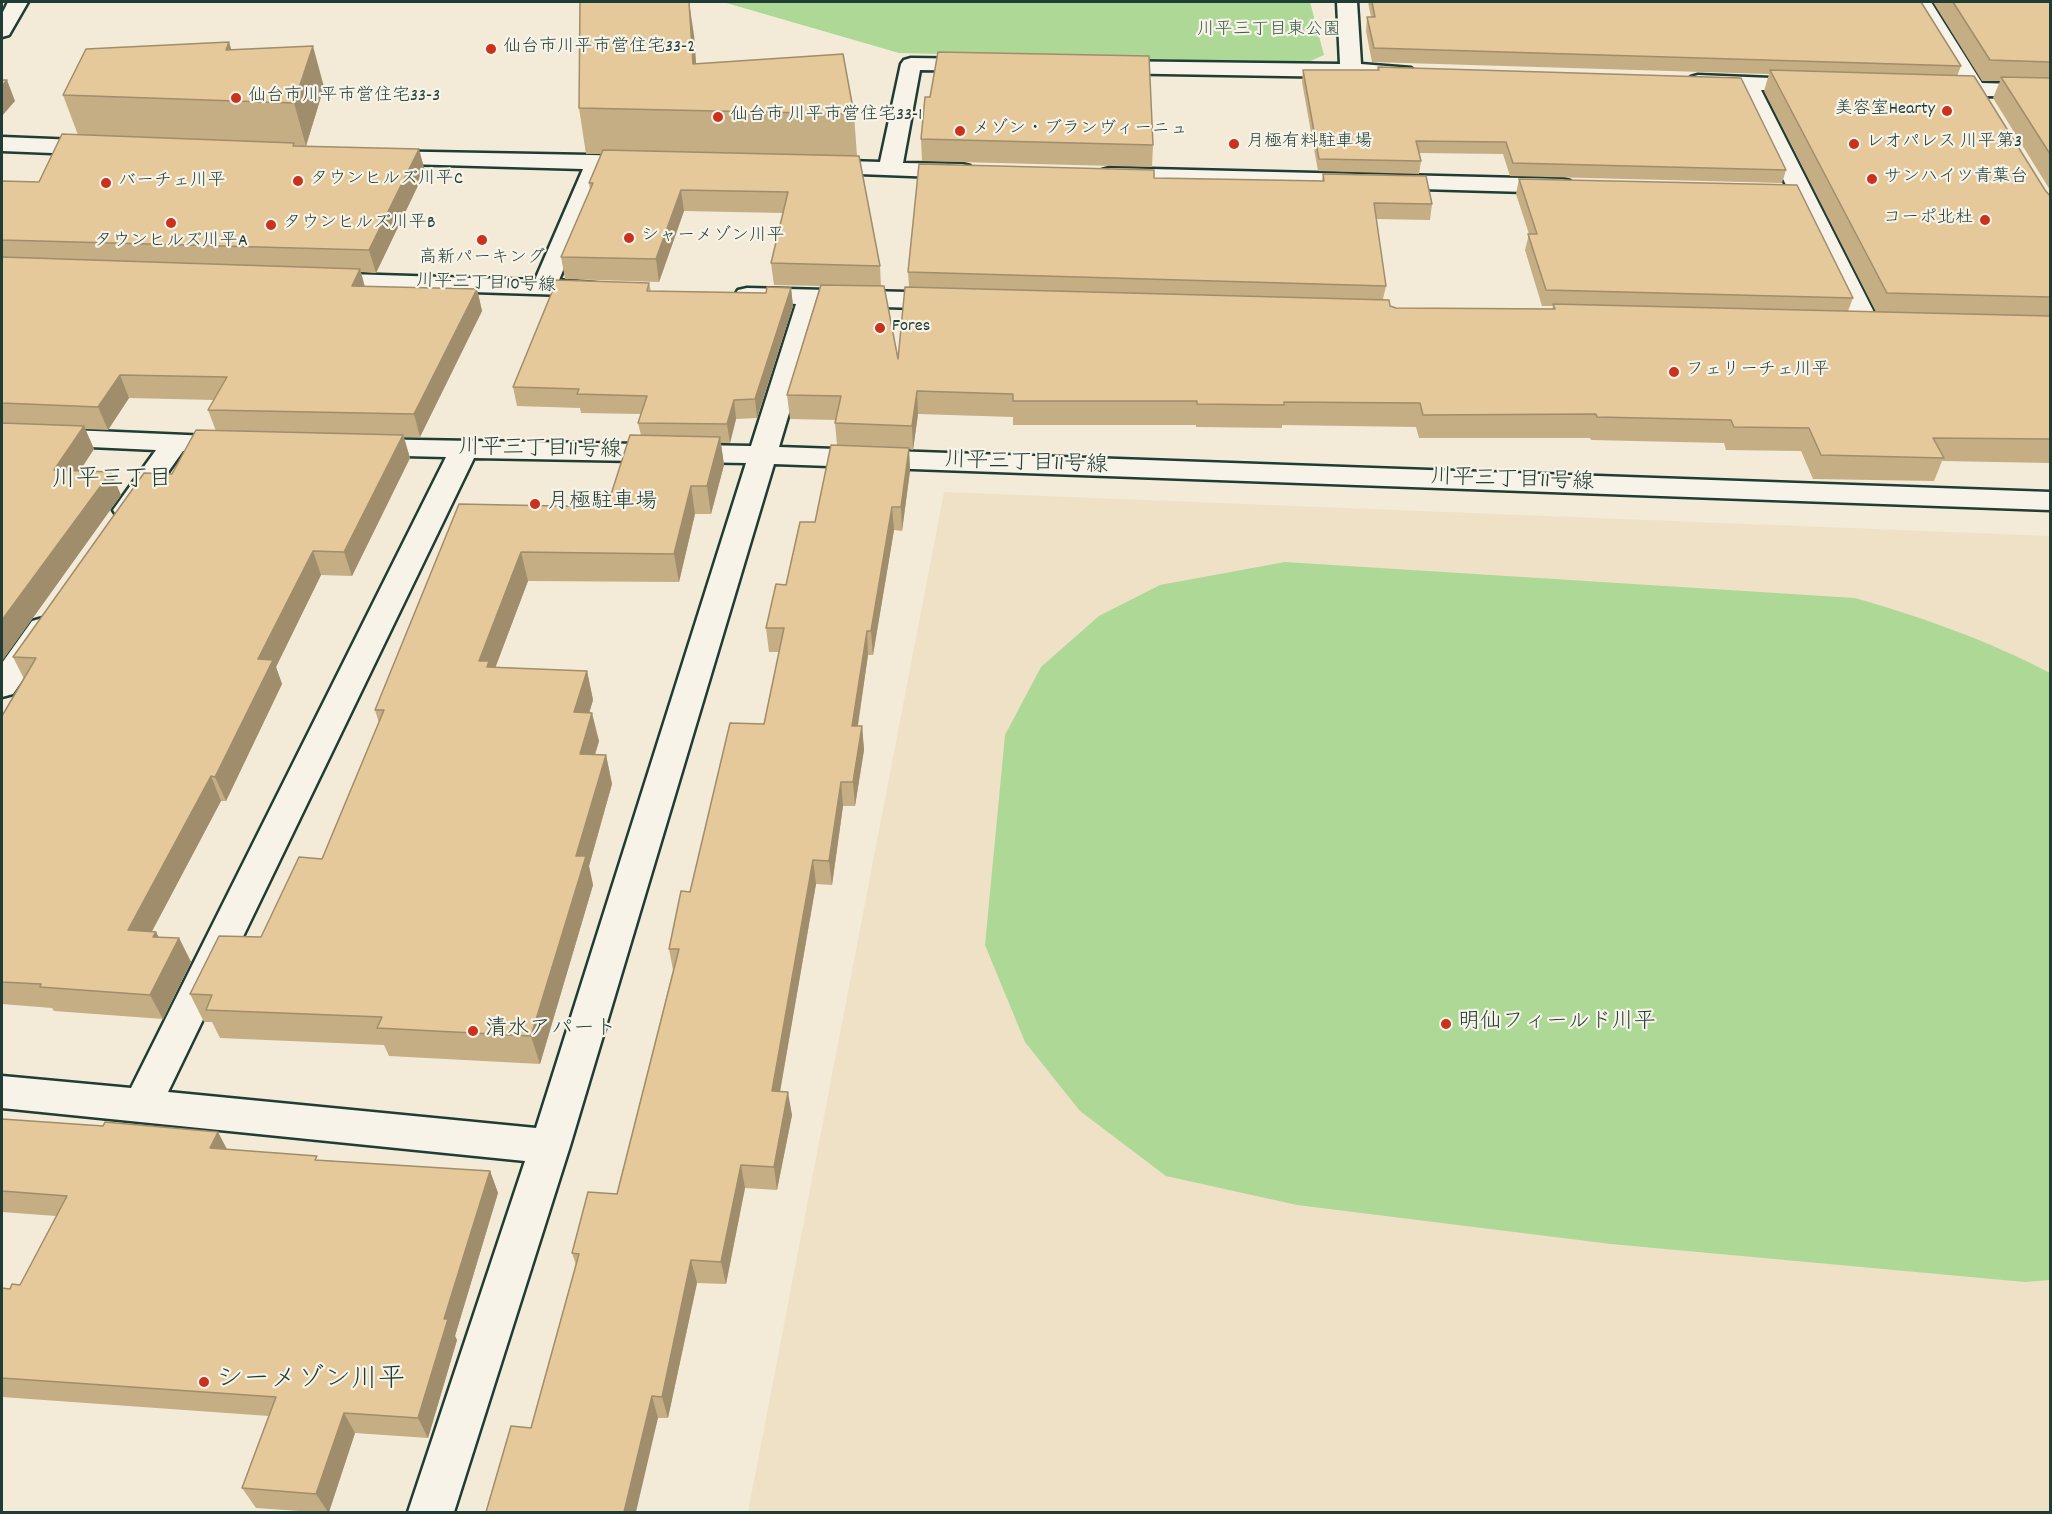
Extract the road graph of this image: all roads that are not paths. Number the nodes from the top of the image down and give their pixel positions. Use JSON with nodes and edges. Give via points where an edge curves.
{"nodes":[{"id":1,"x":18,"y":2,"type":"edge"},
{"id":2,"x":1347,"y":2,"type":"edge"},
{"id":3,"x":1921,"y":2,"type":"edge"},
{"id":4,"x":2,"y":31,"type":"edge"},
{"id":5,"x":1006,"y":65,"type":"edge"},
{"id":6,"x":1090,"y":66,"type":"edge"},
{"id":7,"x":1352,"y":70,"type":"junction"},
{"id":8,"x":1423,"y":72,"type":"edge"},
{"id":9,"x":1675,"y":81,"type":"edge"},
{"id":10,"x":1747,"y":83,"type":"junction"},
{"id":11,"x":1827,"y":85,"type":"edge"},
{"id":12,"x":1918,"y":88,"type":"edge"},
{"id":13,"x":1975,"y":89,"type":"junction"},
{"id":14,"x":2050,"y":92,"type":"edge"},
{"id":15,"x":1988,"y":109,"type":"edge"},
{"id":16,"x":2,"y":144,"type":"edge"},
{"id":17,"x":121,"y":148,"type":"edge"},
{"id":18,"x":357,"y":157,"type":"edge"},
{"id":19,"x":597,"y":162,"type":"junction"},
{"id":20,"x":668,"y":163,"type":"edge"},
{"id":21,"x":796,"y":167,"type":"edge"},
{"id":22,"x":890,"y":169,"type":"junction"},
{"id":23,"x":986,"y":172,"type":"edge"},
{"id":24,"x":1094,"y":174,"type":"edge"},
{"id":25,"x":1585,"y":187,"type":"edge"},
{"id":26,"x":1777,"y":192,"type":"edge"},
{"id":27,"x":1801,"y":192,"type":"junction"},
{"id":28,"x":293,"y":279,"type":"edge"},
{"id":29,"x":544,"y":287,"type":"junction"},
{"id":30,"x":614,"y":290,"type":"edge"},
{"id":31,"x":718,"y":294,"type":"edge"},
{"id":32,"x":811,"y":297,"type":"junction"},
{"id":33,"x":965,"y":301,"type":"edge"},
{"id":34,"x":1867,"y":326,"type":"edge"},
{"id":35,"x":2,"y":435,"type":"edge"},
{"id":36,"x":175,"y":443,"type":"junction"},
{"id":37,"x":256,"y":445,"type":"edge"},
{"id":38,"x":337,"y":447,"type":"edge"},
{"id":39,"x":464,"y":450,"type":"junction"},
{"id":40,"x":762,"y":455,"type":"junction"},
{"id":41,"x":2050,"y":501,"type":"edge"},
{"id":42,"x":112,"y":531,"type":"edge"},
{"id":43,"x":57,"y":609,"type":"edge"},
{"id":44,"x":2,"y":686,"type":"edge"},
{"id":45,"x":2,"y":1092,"type":"edge"},
{"id":46,"x":142,"y":1106,"type":"junction"},
{"id":47,"x":550,"y":1146,"type":"junction"},
{"id":48,"x":431,"y":1512,"type":"edge"}],
"edges":[{"from":1,"to":4,"type":"street"},
{"from":2,"to":7,"type":"street"},
{"from":3,"to":13,"type":"street"},
{"from":5,"to":22,"type":"street","via":[[911,64]]},
{"from":6,"to":7,"type":"street"},
{"from":7,"to":8,"type":"street"},
{"from":9,"to":10,"type":"street"},
{"from":10,"to":11,"type":"street"},
{"from":10,"to":27,"type":"street"},
{"from":12,"to":13,"type":"street"},
{"from":13,"to":14,"type":"street"},
{"from":13,"to":15,"type":"street"},
{"from":16,"to":17,"type":"street"},
{"from":18,"to":19,"type":"street"},
{"from":19,"to":20,"type":"street"},
{"from":19,"to":29,"type":"street"},
{"from":21,"to":22,"type":"street"},
{"from":22,"to":23,"type":"street"},
{"from":24,"to":25,"type":"street"},
{"from":26,"to":27,"type":"street"},
{"from":27,"to":34,"type":"street"},
{"from":28,"to":29,"type":"street","name":"川平三丁目10号線"},
{"from":29,"to":30,"type":"street","name":"川平三丁目10号線"},
{"from":31,"to":32,"type":"street"},
{"from":32,"to":33,"type":"street"},
{"from":32,"to":40,"type":"street"},
{"from":35,"to":36,"type":"street"},
{"from":36,"to":37,"type":"street"},
{"from":36,"to":42,"type":"street"},
{"from":38,"to":39,"type":"street","name":"川平三丁目11号線"},
{"from":39,"to":40,"type":"street","name":"川平三丁目11号線"},
{"from":39,"to":46,"type":"street"},
{"from":40,"to":41,"type":"street","name":"川平三丁目11号線"},
{"from":40,"to":47,"type":"street"},
{"from":43,"to":44,"type":"street"},
{"from":45,"to":46,"type":"street"},
{"from":46,"to":47,"type":"street"},
{"from":47,"to":48,"type":"street"}]}
